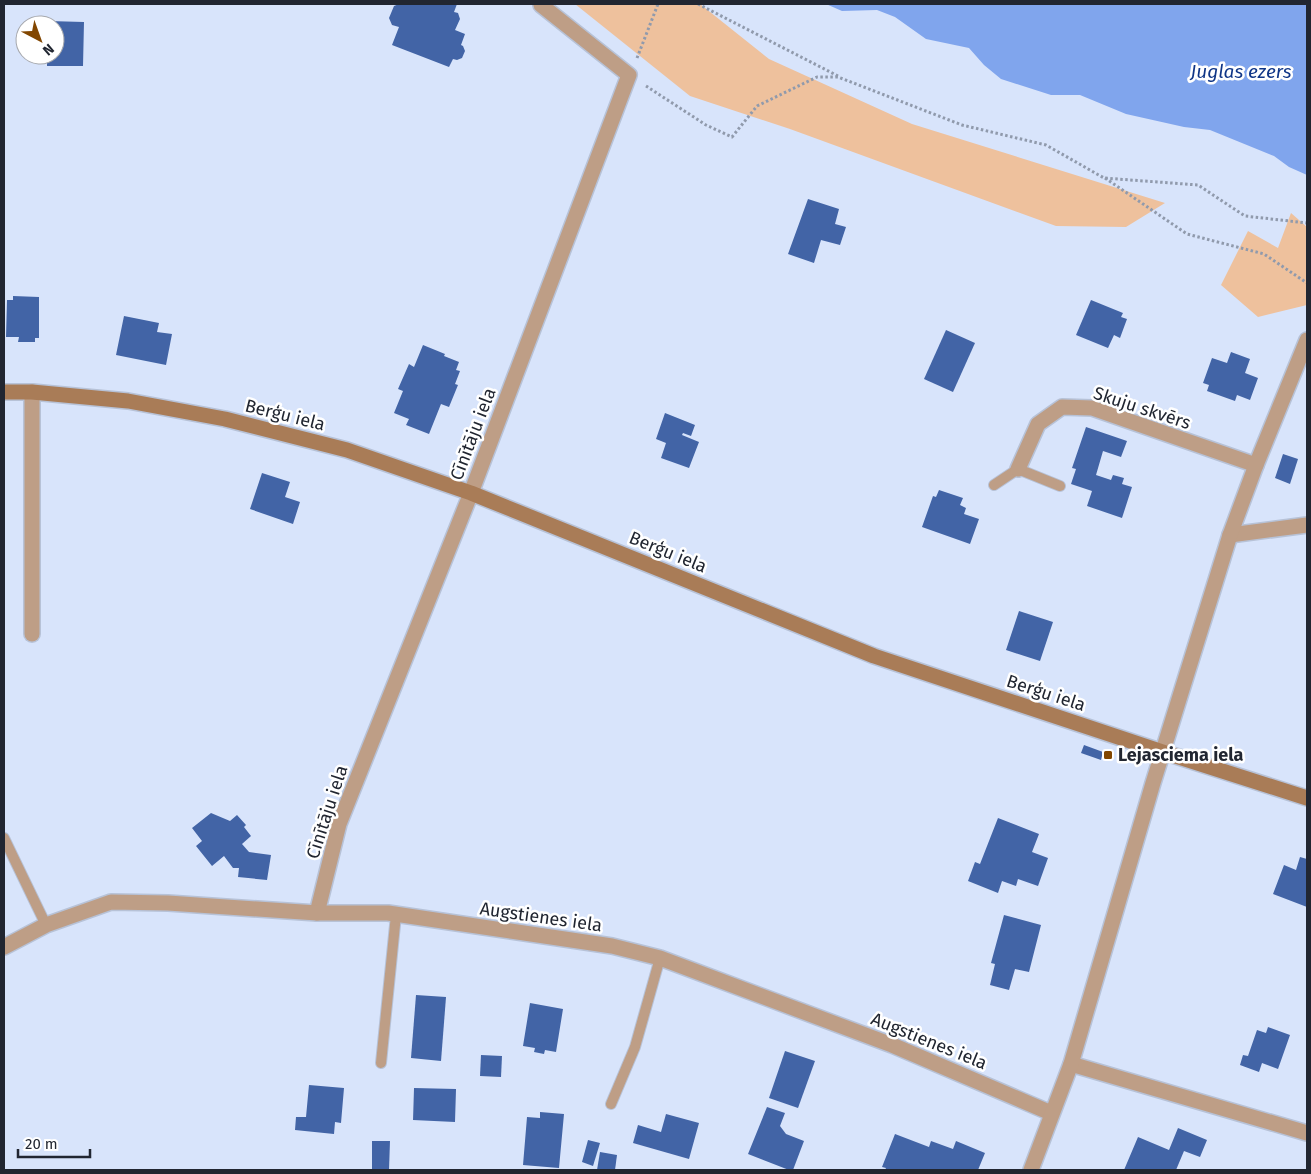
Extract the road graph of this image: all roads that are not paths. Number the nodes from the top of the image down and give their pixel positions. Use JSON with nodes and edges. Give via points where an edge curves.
{"nodes":[{"id":1,"x":541,"y":4,"type":"edge"},
{"id":2,"x":1307,"y":340,"type":"edge"},
{"id":3,"x":4,"y":392,"type":"edge"},
{"id":4,"x":32,"y":392,"type":"junction"},
{"id":5,"x":1256,"y":465,"type":"junction"},
{"id":6,"x":1018,"y":469,"type":"junction"},
{"id":7,"x":994,"y":485,"type":"dead end"},
{"id":8,"x":1060,"y":486,"type":"dead end"},
{"id":9,"x":471,"y":493,"type":"junction"},
{"id":10,"x":1307,"y":524,"type":"edge"},
{"id":11,"x":1230,"y":535,"type":"junction"},
{"id":12,"x":32,"y":634,"type":"dead end"},
{"id":13,"x":1163,"y":752,"type":"junction"},
{"id":14,"x":1307,"y":798,"type":"edge"},
{"id":15,"x":4,"y":838,"type":"edge"},
{"id":16,"x":318,"y":913,"type":"junction"},
{"id":17,"x":396,"y":915,"type":"junction"},
{"id":18,"x":46,"y":925,"type":"junction"},
{"id":19,"x":4,"y":947,"type":"edge"},
{"id":20,"x":660,"y":958,"type":"junction"},
{"id":21,"x":382,"y":1063,"type":"dead end"},
{"id":22,"x":1071,"y":1064,"type":"junction"},
{"id":23,"x":611,"y":1104,"type":"dead end"},
{"id":24,"x":1051,"y":1113,"type":"junction"},
{"id":25,"x":1307,"y":1134,"type":"edge"},
{"id":26,"x":1031,"y":1170,"type":"edge"}],
"edges":[{"from":1,"to":9,"type":"street","name":"Cīnītāju iela","via":[[629,75]]},
{"from":2,"to":5,"type":"street"},
{"from":3,"to":4,"type":"street","name":"Berģu iela"},
{"from":4,"to":9,"type":"street","name":"Berģu iela","via":[[128,401],[225,419],[347,450]]},
{"from":4,"to":12,"type":"street"},
{"from":5,"to":6,"type":"street","name":"Skuju skvērs","via":[[1092,408],[1062,406],[1038,424]]},
{"from":5,"to":11,"type":"street"},
{"from":6,"to":7,"type":"lane"},
{"from":6,"to":8,"type":"lane"},
{"from":9,"to":13,"type":"street","name":"Berģu iela","via":[[874,656]]},
{"from":9,"to":16,"type":"street","name":"Cīnītāju iela","via":[[339,824]]},
{"from":10,"to":11,"type":"street"},
{"from":11,"to":13,"type":"street"},
{"from":13,"to":14,"type":"street","name":"Berģu iela"},
{"from":13,"to":22,"type":"street"},
{"from":15,"to":18,"type":"lane"},
{"from":16,"to":17,"type":"street","name":"Augstienes iela"},
{"from":16,"to":18,"type":"street","name":"Augstienes iela","via":[[111,902]]},
{"from":17,"to":20,"type":"street","name":"Augstienes iela","via":[[612,946]]},
{"from":17,"to":21,"type":"lane"},
{"from":18,"to":19,"type":"street","name":"Augstienes iela"},
{"from":20,"to":23,"type":"lane","via":[[636,1047]]},
{"from":20,"to":24,"type":"street","name":"Augstienes iela","via":[[892,1045]]},
{"from":22,"to":24,"type":"street"},
{"from":22,"to":25,"type":"street"},
{"from":24,"to":26,"type":"street"}]}
